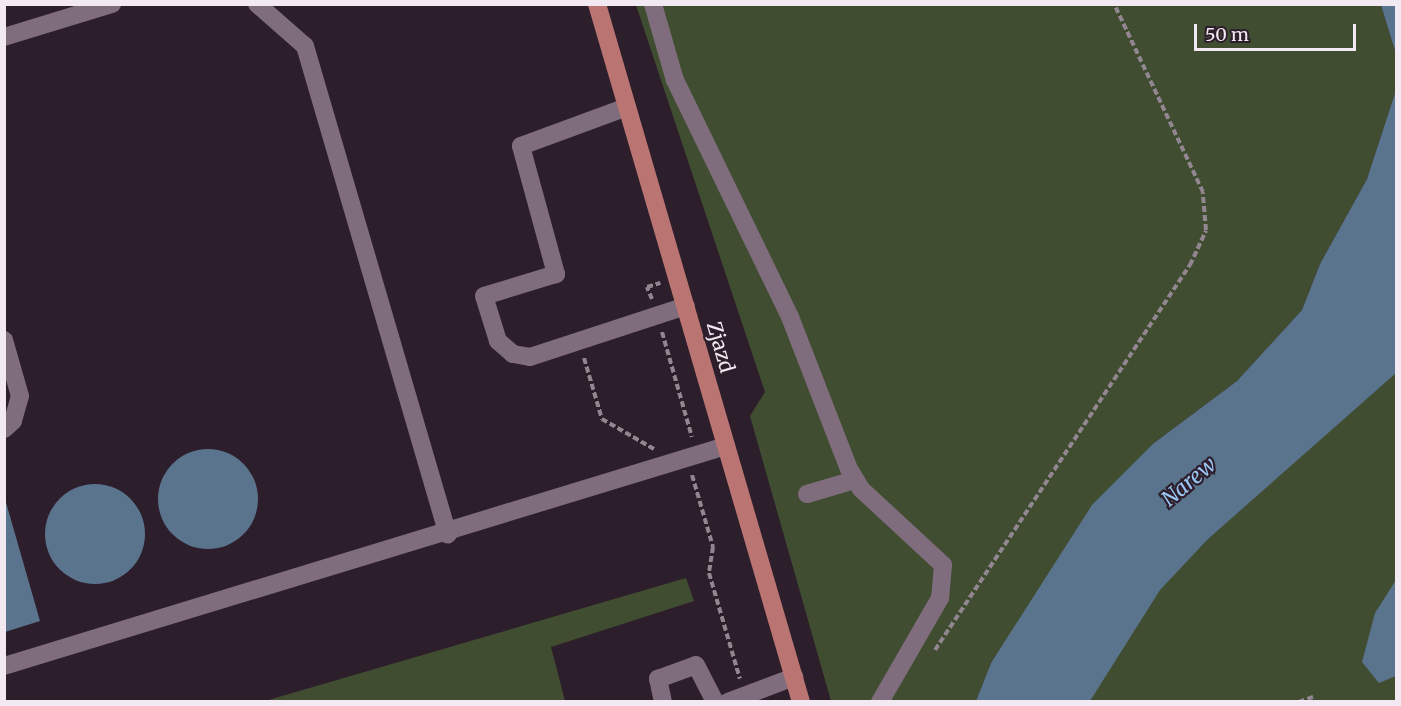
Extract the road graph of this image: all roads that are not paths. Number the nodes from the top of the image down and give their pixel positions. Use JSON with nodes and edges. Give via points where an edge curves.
{"nodes":[{"id":1,"x":112,"y":4,"type":"edge"},
{"id":2,"x":257,"y":4,"type":"edge"},
{"id":3,"x":597,"y":4,"type":"edge"},
{"id":4,"x":652,"y":4,"type":"edge"},
{"id":5,"x":4,"y":37,"type":"edge"},
{"id":6,"x":627,"y":107,"type":"junction"},
{"id":7,"x":686,"y":306,"type":"junction"},
{"id":8,"x":4,"y":340,"type":"edge"},
{"id":9,"x":4,"y":429,"type":"edge"},
{"id":10,"x":726,"y":446,"type":"junction"},
{"id":11,"x":855,"y":480,"type":"junction"},
{"id":12,"x":807,"y":494,"type":"dead end"},
{"id":13,"x":448,"y":534,"type":"junction"},
{"id":14,"x":4,"y":666,"type":"edge"},
{"id":15,"x":794,"y":677,"type":"junction"},
{"id":16,"x":663,"y":702,"type":"edge"},
{"id":17,"x":714,"y":702,"type":"edge"},
{"id":18,"x":728,"y":702,"type":"edge"},
{"id":19,"x":801,"y":702,"type":"edge"},
{"id":20,"x":880,"y":702,"type":"edge"}],
"edges":[{"from":1,"to":5,"type":"lane"},
{"from":2,"to":13,"type":"lane","via":[[304,46]]},
{"from":3,"to":6,"type":"main road","name":"Zjazd"},
{"from":4,"to":11,"type":"lane","via":[[675,80],[790,317]]},
{"from":6,"to":7,"type":"main road","name":"Zjazd"},
{"from":6,"to":7,"type":"lane","via":[[521,146],[556,274],[484,296],[498,341],[513,354],[530,357]]},
{"from":7,"to":10,"type":"main road","name":"Zjazd"},
{"from":8,"to":9,"type":"lane","via":[[20,396],[13,421]]},
{"from":10,"to":13,"type":"lane"},
{"from":10,"to":15,"type":"main road","name":"Zjazd"},
{"from":11,"to":12,"type":"lane"},
{"from":11,"to":20,"type":"lane","via":[[937,554],[945,571],[940,598]]},
{"from":13,"to":14,"type":"lane"},
{"from":15,"to":18,"type":"lane"},
{"from":15,"to":19,"type":"main road","name":"Zjazd"},
{"from":16,"to":17,"type":"lane","via":[[658,680],[696,665]]}]}
